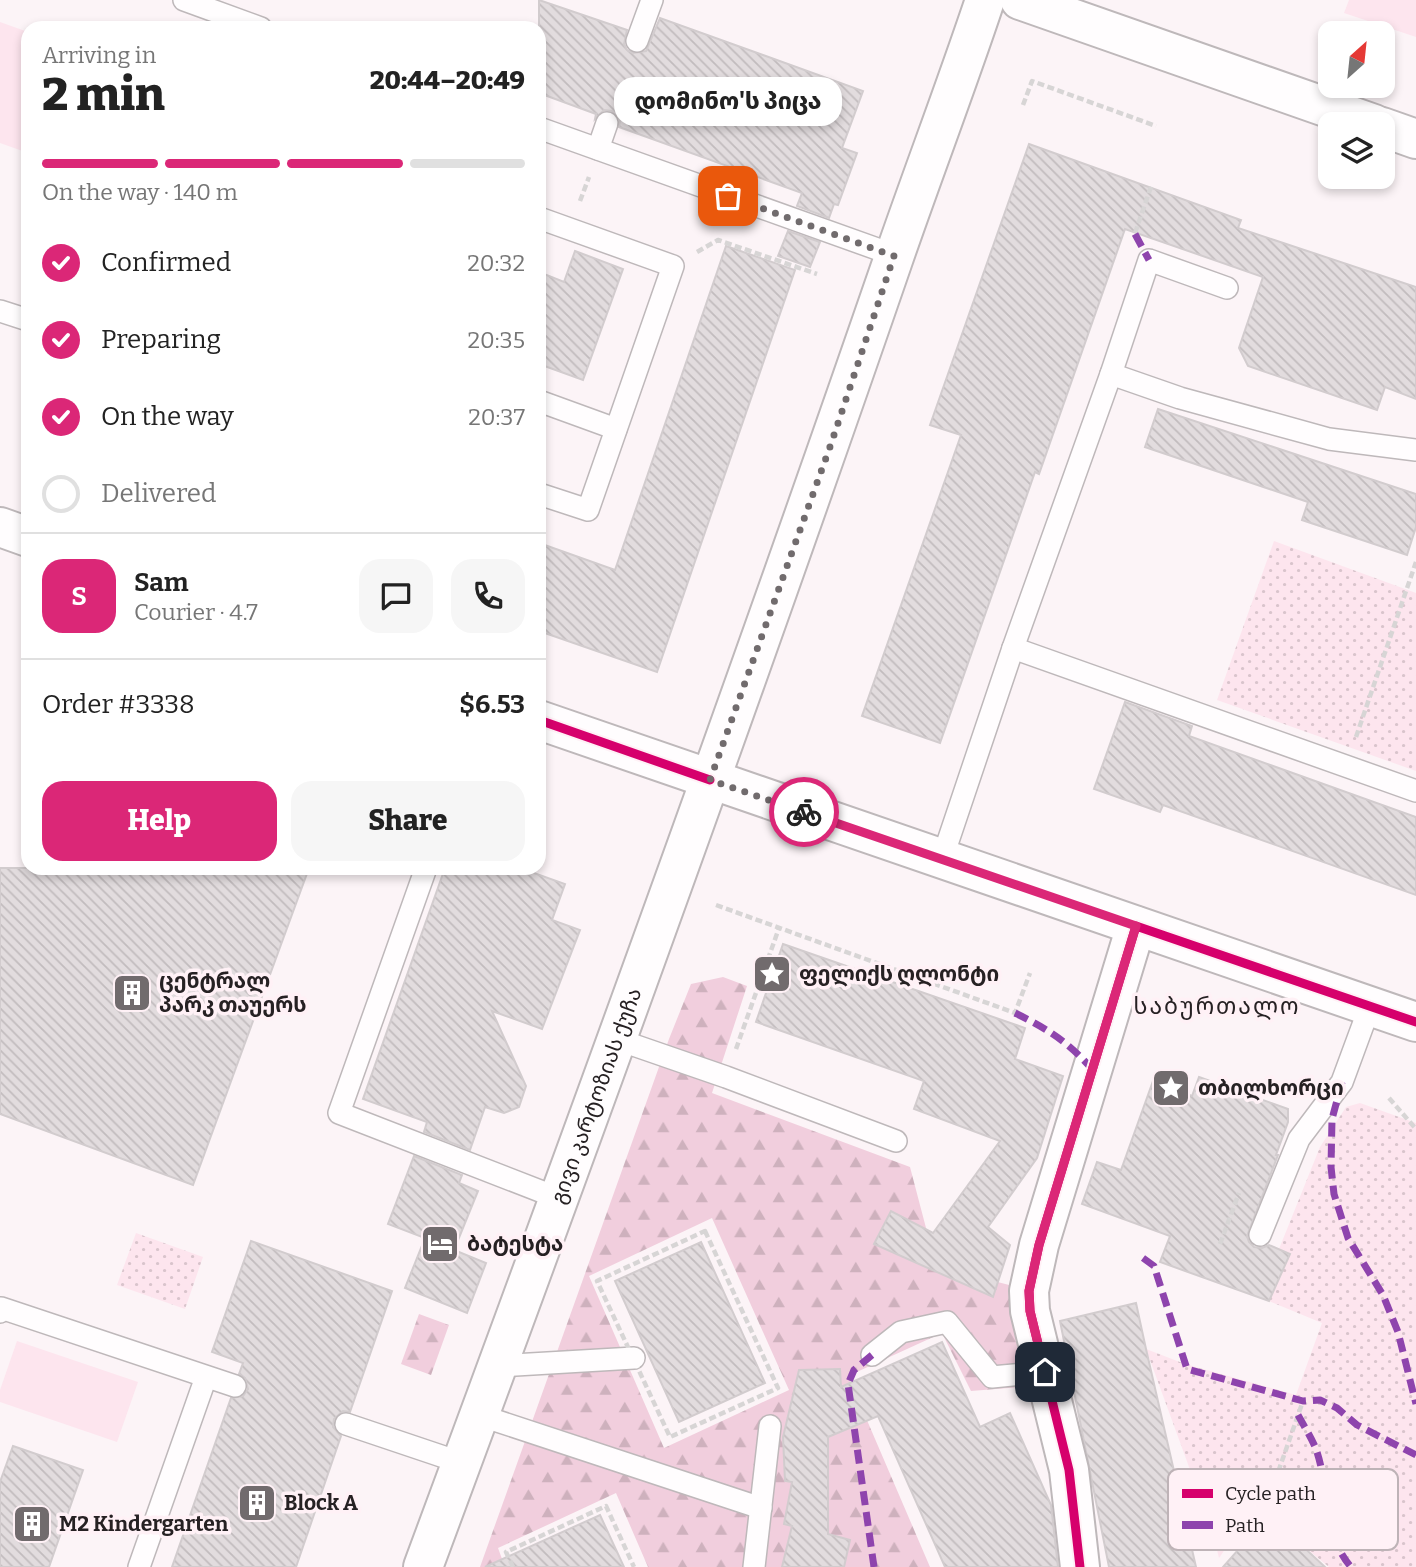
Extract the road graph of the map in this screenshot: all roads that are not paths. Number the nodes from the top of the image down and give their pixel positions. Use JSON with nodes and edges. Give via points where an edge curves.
{"nodes":[{"id":1,"x":184,"y":0,"type":"edge"},
{"id":2,"x":652,"y":0,"type":"edge"},
{"id":3,"x":985,"y":0,"type":"edge"},
{"id":4,"x":1020,"y":0,"type":"edge"},
{"id":5,"x":242,"y":21,"type":"edge"},
{"id":6,"x":637,"y":41,"type":"dead end"},
{"id":7,"x":1340,"y":112,"type":"edge"},
{"id":8,"x":607,"y":123,"type":"dead end"},
{"id":9,"x":546,"y":130,"type":"edge"},
{"id":10,"x":1395,"y":132,"type":"edge"},
{"id":11,"x":1416,"y":139,"type":"edge"},
{"id":12,"x":598,"y":149,"type":"junction"},
{"id":13,"x":546,"y":221,"type":"edge"},
{"id":14,"x":894,"y":256,"type":"junction"},
{"id":15,"x":1227,"y":288,"type":"dead end"},
{"id":16,"x":0,"y":310,"type":"edge"},
{"id":17,"x":21,"y":318,"type":"edge"},
{"id":18,"x":1111,"y":374,"type":"junction"},
{"id":19,"x":546,"y":404,"type":"edge"},
{"id":20,"x":616,"y":429,"type":"junction"},
{"id":21,"x":1416,"y":450,"type":"edge"},
{"id":22,"x":546,"y":496,"type":"edge"},
{"id":23,"x":0,"y":527,"type":"edge"},
{"id":24,"x":21,"y":534,"type":"edge"},
{"id":25,"x":1013,"y":648,"type":"junction"},
{"id":26,"x":546,"y":722,"type":"edge"},
{"id":27,"x":710,"y":780,"type":"junction"},
{"id":28,"x":1416,"y":791,"type":"edge"},
{"id":29,"x":942,"y":859,"type":"junction"},
{"id":30,"x":423,"y":875,"type":"edge"},
{"id":31,"x":1136,"y":926,"type":"junction"},
{"id":32,"x":1370,"y":1006,"type":"junction"},
{"id":33,"x":1416,"y":1022,"type":"edge"},
{"id":34,"x":616,"y":1039,"type":"junction"},
{"id":35,"x":896,"y":1141,"type":"dead end"},
{"id":36,"x":558,"y":1198,"type":"junction"},
{"id":37,"x":1259,"y":1235,"type":"dead end"},
{"id":38,"x":0,"y":1312,"type":"edge"},
{"id":39,"x":872,"y":1355,"type":"dead end"},
{"id":40,"x":634,"y":1358,"type":"road end"},
{"id":41,"x":497,"y":1366,"type":"junction"},
{"id":42,"x":1045,"y":1372,"type":"junction"},
{"id":43,"x":205,"y":1377,"type":"junction"},
{"id":44,"x":235,"y":1387,"type":"dead end"},
{"id":45,"x":479,"y":1415,"type":"junction"},
{"id":46,"x":345,"y":1424,"type":"dead end"},
{"id":47,"x":769,"y":1426,"type":"dead end"},
{"id":48,"x":462,"y":1463,"type":"junction"},
{"id":49,"x":761,"y":1508,"type":"junction"},
{"id":50,"x":139,"y":1567,"type":"edge"},
{"id":51,"x":423,"y":1567,"type":"edge"},
{"id":52,"x":754,"y":1567,"type":"edge"},
{"id":53,"x":1080,"y":1567,"type":"edge"}],
"edges":[{"from":1,"to":5,"type":"lane"},
{"from":2,"to":6,"type":"lane"},
{"from":3,"to":14,"type":"main road","name":"გივი კარტოზიას ქუჩა"},
{"from":4,"to":7,"type":"main road"},
{"from":8,"to":12,"type":"lane"},
{"from":9,"to":12,"type":"lane"},
{"from":10,"to":11,"type":"main road"},
{"from":12,"to":14,"type":"lane"},
{"from":13,"to":20,"type":"lane","via":[[673,266]]},
{"from":14,"to":27,"type":"main road","name":"გივი კარტოზიას ქუჩა"},
{"from":15,"to":18,"type":"lane","via":[[1149,260]]},
{"from":16,"to":17,"type":"lane"},
{"from":18,"to":21,"type":"lane","via":[[1329,439]]},
{"from":18,"to":25,"type":"lane"},
{"from":19,"to":20,"type":"lane"},
{"from":20,"to":22,"type":"lane","via":[[588,510]]},
{"from":23,"to":24,"type":"main road"},
{"from":25,"to":28,"type":"lane"},
{"from":25,"to":29,"type":"lane"},
{"from":26,"to":27,"type":"main road"},
{"from":27,"to":29,"type":"main road"},
{"from":27,"to":34,"type":"main road","name":"გივი კარტოზიას ქუჩა"},
{"from":29,"to":31,"type":"main road"},
{"from":30,"to":36,"type":"lane","via":[[338,1113]]},
{"from":31,"to":32,"type":"main road"},
{"from":31,"to":42,"type":"main road","via":[[1029,1291]]},
{"from":32,"to":33,"type":"main road"},
{"from":32,"to":37,"type":"lane","via":[[1342,1082],[1300,1139]]},
{"from":34,"to":35,"type":"lane"},
{"from":34,"to":36,"type":"main road","name":"გივი კარტოზიას ქუჩა"},
{"from":36,"to":41,"type":"main road","name":"გივი კარტოზიას ქუჩა"},
{"from":38,"to":43,"type":"lane","via":[[1,1308]]},
{"from":39,"to":42,"type":"lane","via":[[901,1332],[947,1322],[992,1377]]},
{"from":40,"to":41,"type":"lane"},
{"from":41,"to":45,"type":"main road","name":"გივი კარტოზიას ქუჩა"},
{"from":42,"to":53,"type":"main road","via":[[1069,1470]]},
{"from":43,"to":44,"type":"lane"},
{"from":43,"to":50,"type":"lane"},
{"from":45,"to":48,"type":"main road","name":"გივი კარტოზიას ქუჩა"},
{"from":45,"to":49,"type":"lane"},
{"from":46,"to":48,"type":"lane"},
{"from":47,"to":49,"type":"lane"},
{"from":48,"to":51,"type":"main road","name":"გივი კარტოზიას ქუჩა"},
{"from":49,"to":52,"type":"lane"}]}
